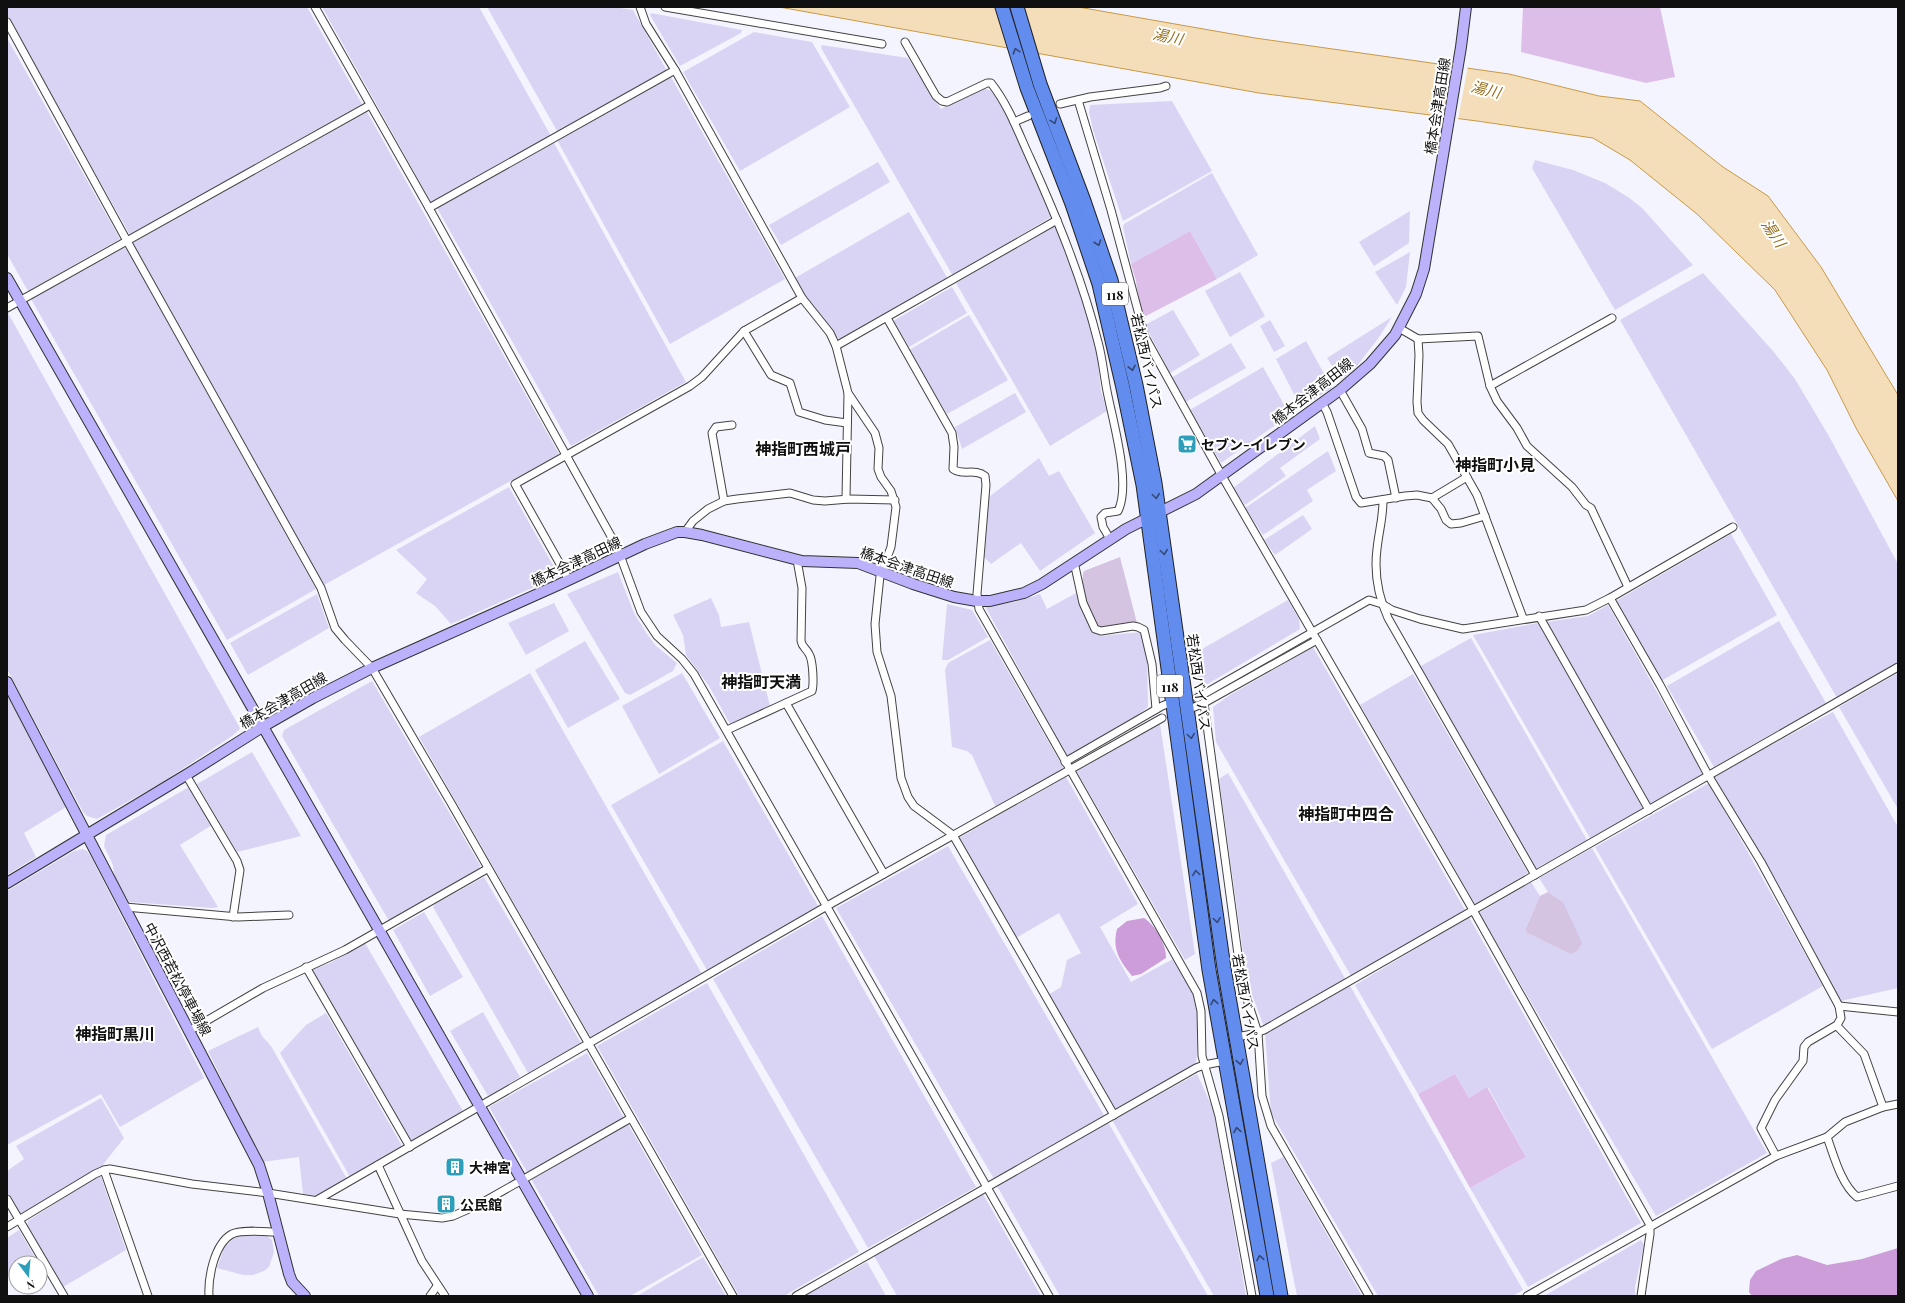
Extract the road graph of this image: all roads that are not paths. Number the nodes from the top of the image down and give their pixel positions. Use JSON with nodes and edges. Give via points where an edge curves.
{"nodes":[{"id":1,"x":315,"y":7,"type":"edge"},
{"id":2,"x":640,"y":7,"type":"edge"},
{"id":3,"x":665,"y":7,"type":"edge"},
{"id":4,"x":1002,"y":7,"type":"edge"},
{"id":5,"x":1017,"y":7,"type":"edge"},
{"id":6,"x":1466,"y":7,"type":"edge"},
{"id":7,"x":7,"y":22,"type":"edge"},
{"id":8,"x":905,"y":42,"type":"dead end"},
{"id":9,"x":882,"y":44,"type":"dead end"},
{"id":10,"x":675,"y":70,"type":"junction"},
{"id":11,"x":1034,"y":86,"type":"junction"},
{"id":12,"x":1166,"y":86,"type":"dead end"},
{"id":13,"x":1078,"y":100,"type":"junction"},
{"id":14,"x":1060,"y":104,"type":"dead end"},
{"id":15,"x":370,"y":105,"type":"junction"},
{"id":16,"x":1028,"y":116,"type":"dead end"},
{"id":17,"x":1014,"y":122,"type":"junction"},
{"id":18,"x":429,"y":208,"type":"junction"},
{"id":19,"x":1057,"y":220,"type":"junction"},
{"id":20,"x":126,"y":241,"type":"junction"},
{"id":21,"x":7,"y":278,"type":"edge"},
{"id":22,"x":802,"y":298,"type":"junction"},
{"id":23,"x":20,"y":301,"type":"junction"},
{"id":24,"x":7,"y":308,"type":"edge"},
{"id":25,"x":886,"y":318,"type":"junction"},
{"id":26,"x":1612,"y":318,"type":"dead end"},
{"id":27,"x":1399,"y":328,"type":"junction"},
{"id":28,"x":744,"y":332,"type":"junction"},
{"id":29,"x":1418,"y":339,"type":"junction"},
{"id":30,"x":836,"y":346,"type":"junction"},
{"id":31,"x":1490,"y":386,"type":"junction"},
{"id":32,"x":1340,"y":390,"type":"junction"},
{"id":33,"x":848,"y":393,"type":"junction"},
{"id":34,"x":1322,"y":403,"type":"junction"},
{"id":35,"x":847,"y":423,"type":"junction"},
{"id":36,"x":732,"y":425,"type":"dead end"},
{"id":37,"x":566,"y":455,"type":"junction"},
{"id":38,"x":1222,"y":476,"type":"junction"},
{"id":39,"x":1467,"y":476,"type":"junction"},
{"id":40,"x":1396,"y":498,"type":"junction"},
{"id":41,"x":1432,"y":498,"type":"junction"},
{"id":42,"x":846,"y":499,"type":"junction"},
{"id":43,"x":894,"y":500,"type":"junction"},
{"id":44,"x":1383,"y":500,"type":"junction"},
{"id":45,"x":724,"y":501,"type":"junction"},
{"id":46,"x":1153,"y":516,"type":"junction"},
{"id":47,"x":1485,"y":516,"type":"junction"},
{"id":48,"x":1733,"y":527,"type":"dead end"},
{"id":49,"x":685,"y":532,"type":"junction"},
{"id":50,"x":1110,"y":539,"type":"junction"},
{"id":51,"x":620,"y":557,"type":"junction"},
{"id":52,"x":797,"y":560,"type":"junction"},
{"id":53,"x":1074,"y":562,"type":"junction"},
{"id":54,"x":882,"y":571,"type":"junction"},
{"id":55,"x":569,"y":580,"type":"junction"},
{"id":56,"x":1628,"y":587,"type":"junction"},
{"id":57,"x":1610,"y":598,"type":"junction"},
{"id":58,"x":977,"y":601,"type":"junction"},
{"id":59,"x":1382,"y":604,"type":"junction"},
{"id":60,"x":1539,"y":616,"type":"junction"},
{"id":61,"x":1523,"y":618,"type":"junction"},
{"id":62,"x":1312,"y":631,"type":"junction"},
{"id":63,"x":1317,"y":640,"type":"junction"},
{"id":64,"x":1898,"y":667,"type":"edge"},
{"id":65,"x":372,"y":668,"type":"junction"},
{"id":66,"x":7,"y":682,"type":"edge"},
{"id":67,"x":1198,"y":698,"type":"dead end"},
{"id":68,"x":1172,"y":702,"type":"junction"},
{"id":69,"x":786,"y":703,"type":"junction"},
{"id":70,"x":1204,"y":703,"type":"junction"},
{"id":71,"x":1156,"y":709,"type":"junction"},
{"id":72,"x":1187,"y":710,"type":"junction"},
{"id":73,"x":1162,"y":718,"type":"dead end"},
{"id":74,"x":264,"y":726,"type":"junction"},
{"id":75,"x":727,"y":730,"type":"junction"},
{"id":76,"x":1065,"y":762,"type":"junction"},
{"id":77,"x":1070,"y":770,"type":"junction"},
{"id":78,"x":186,"y":775,"type":"junction"},
{"id":79,"x":1708,"y":775,"type":"junction"},
{"id":80,"x":1649,"y":810,"type":"junction"},
{"id":81,"x":87,"y":834,"type":"junction"},
{"id":82,"x":952,"y":835,"type":"junction"},
{"id":83,"x":487,"y":868,"type":"junction"},
{"id":84,"x":884,"y":874,"type":"junction"},
{"id":85,"x":1535,"y":875,"type":"junction"},
{"id":86,"x":7,"y":884,"type":"edge"},
{"id":87,"x":827,"y":906,"type":"junction"},
{"id":88,"x":125,"y":907,"type":"junction"},
{"id":89,"x":1473,"y":910,"type":"junction"},
{"id":90,"x":288,"y":915,"type":"dead end"},
{"id":91,"x":233,"y":917,"type":"junction"},
{"id":92,"x":380,"y":930,"type":"junction"},
{"id":93,"x":306,"y":967,"type":"junction"},
{"id":94,"x":1838,"y":1006,"type":"junction"},
{"id":95,"x":1898,"y":1012,"type":"edge"},
{"id":96,"x":1836,"y":1026,"type":"junction"},
{"id":97,"x":189,"y":1031,"type":"junction"},
{"id":98,"x":1258,"y":1033,"type":"junction"},
{"id":99,"x":1236,"y":1037,"type":"junction"},
{"id":100,"x":588,"y":1043,"type":"junction"},
{"id":101,"x":1225,"y":1061,"type":"junction"},
{"id":102,"x":1204,"y":1065,"type":"junction"},
{"id":103,"x":1898,"y":1104,"type":"edge"},
{"id":104,"x":480,"y":1106,"type":"junction"},
{"id":105,"x":1883,"y":1107,"type":"junction"},
{"id":106,"x":1114,"y":1115,"type":"junction"},
{"id":107,"x":630,"y":1118,"type":"junction"},
{"id":108,"x":1827,"y":1137,"type":"junction"},
{"id":109,"x":410,"y":1147,"type":"junction"},
{"id":110,"x":1776,"y":1156,"type":"junction"},
{"id":111,"x":378,"y":1165,"type":"junction"},
{"id":112,"x":104,"y":1170,"type":"junction"},
{"id":113,"x":521,"y":1180,"type":"junction"},
{"id":114,"x":1898,"y":1186,"type":"edge"},
{"id":115,"x":987,"y":1187,"type":"junction"},
{"id":116,"x":268,"y":1193,"type":"junction"},
{"id":117,"x":7,"y":1199,"type":"edge"},
{"id":118,"x":317,"y":1200,"type":"junction"},
{"id":119,"x":400,"y":1214,"type":"junction"},
{"id":120,"x":19,"y":1220,"type":"junction"},
{"id":121,"x":1650,"y":1225,"type":"junction"},
{"id":122,"x":7,"y":1227,"type":"edge"},
{"id":123,"x":278,"y":1232,"type":"junction"},
{"id":124,"x":437,"y":1286,"type":"junction"},
{"id":125,"x":64,"y":1296,"type":"edge"},
{"id":126,"x":148,"y":1296,"type":"edge"},
{"id":127,"x":209,"y":1296,"type":"edge"},
{"id":128,"x":305,"y":1296,"type":"edge"},
{"id":129,"x":430,"y":1296,"type":"edge"},
{"id":130,"x":445,"y":1296,"type":"edge"},
{"id":131,"x":588,"y":1296,"type":"edge"},
{"id":132,"x":733,"y":1296,"type":"edge"},
{"id":133,"x":796,"y":1296,"type":"edge"},
{"id":134,"x":1049,"y":1296,"type":"edge"},
{"id":135,"x":1252,"y":1296,"type":"edge"},
{"id":136,"x":1266,"y":1296,"type":"edge"},
{"id":137,"x":1281,"y":1296,"type":"edge"},
{"id":138,"x":1369,"y":1296,"type":"edge"},
{"id":139,"x":1527,"y":1296,"type":"edge"},
{"id":140,"x":1640,"y":1296,"type":"edge"}],
"edges":[{"from":1,"to":15,"type":"street"},
{"from":2,"to":10,"type":"street","via":[[646,24]]},
{"from":3,"to":9,"type":"street"},
{"from":11,"to":4,"type":"highway","number":"118","one_way":true},
{"from":5,"to":11,"type":"highway","number":"118"},
{"from":6,"to":27,"type":"main road","name":"橋本会津高田線","via":[[1424,269],[1416,294]]},
{"from":7,"to":20,"type":"street"},
{"from":8,"to":17,"type":"street","via":[[936,96],[942,101],[947,102],[987,82],[991,83]]},
{"from":10,"to":18,"type":"street"},
{"from":10,"to":22,"type":"street"},
{"from":11,"to":46,"type":"highway","name":"若松西バイパス","number":"118","via":[[1099,284]]},
{"from":12,"to":13,"type":"street"},
{"from":13,"to":14,"type":"street"},
{"from":13,"to":38,"type":"street","via":[[1112,210],[1143,334]]},
{"from":15,"to":18,"type":"street"},
{"from":15,"to":20,"type":"street"},
{"from":16,"to":17,"type":"street"},
{"from":17,"to":19,"type":"street"},
{"from":18,"to":37,"type":"street"},
{"from":19,"to":25,"type":"street"},
{"from":19,"to":50,"type":"street","via":[[1087,302],[1104,364],[1114,418],[1124,487],[1118,511],[1105,513],[1101,517]]},
{"from":20,"to":23,"type":"street"},
{"from":20,"to":65,"type":"street","via":[[321,588],[335,628]]},
{"from":21,"to":23,"type":"main road"},
{"from":22,"to":28,"type":"street"},
{"from":22,"to":30,"type":"street","via":[[830,333]]},
{"from":23,"to":24,"type":"street"},
{"from":23,"to":74,"type":"main road"},
{"from":25,"to":30,"type":"street"},
{"from":25,"to":58,"type":"street","via":[[952,432],[952,469],[961,472],[981,472],[984,476],[986,485]]},
{"from":26,"to":31,"type":"street"},
{"from":27,"to":29,"type":"street"},
{"from":27,"to":32,"type":"main road","name":"橋本会津高田線","via":[[1386,347]]},
{"from":28,"to":35,"type":"street","via":[[771,375],[790,383],[799,412]]},
{"from":28,"to":37,"type":"street","via":[[702,377],[690,386]]},
{"from":29,"to":31,"type":"street","via":[[1478,336]]},
{"from":29,"to":39,"type":"street","via":[[1418,413],[1448,444]]},
{"from":30,"to":33,"type":"street"},
{"from":31,"to":56,"type":"street","via":[[1527,446],[1591,508]]},
{"from":32,"to":34,"type":"main road","name":"橋本会津高田線"},
{"from":32,"to":40,"type":"street","via":[[1362,429],[1369,453],[1384,456],[1388,460]]},
{"from":33,"to":35,"type":"street"},
{"from":33,"to":43,"type":"street","via":[[875,433],[878,469]]},
{"from":34,"to":38,"type":"main road","name":"橋本会津高田線"},
{"from":34,"to":44,"type":"street","via":[[1358,500],[1367,503]]},
{"from":35,"to":42,"type":"street"},
{"from":36,"to":45,"type":"street","via":[[716,427],[712,433]]},
{"from":37,"to":51,"type":"street","via":[[617,547]]},
{"from":37,"to":55,"type":"street","via":[[515,484]]},
{"from":38,"to":46,"type":"main road","name":"橋本会津高田線","via":[[1196,494]]},
{"from":38,"to":62,"type":"street"},
{"from":39,"to":41,"type":"street"},
{"from":39,"to":47,"type":"street"},
{"from":40,"to":41,"type":"street","via":[[1417,495]]},
{"from":40,"to":44,"type":"street"},
{"from":41,"to":47,"type":"street","via":[[1451,524]]},
{"from":42,"to":43,"type":"street"},
{"from":42,"to":45,"type":"street","via":[[819,500],[790,493]]},
{"from":43,"to":54,"type":"street","via":[[894,532]]},
{"from":44,"to":59,"type":"street","via":[[1376,563],[1376,581]]},
{"from":45,"to":49,"type":"street","via":[[708,508]]},
{"from":46,"to":50,"type":"main road","name":"橋本会津高田線"},
{"from":46,"to":68,"type":"highway","name":"若松西バイパス","number":"118"},
{"from":46,"to":72,"type":"highway","name":"若松西バイパス","number":"118","one_way":true},
{"from":47,"to":61,"type":"street"},
{"from":48,"to":56,"type":"street"},
{"from":49,"to":51,"type":"main road","name":"橋本会津高田線","via":[[657,539]]},
{"from":49,"to":52,"type":"main road","name":"橋本会津高田線"},
{"from":50,"to":53,"type":"main road","name":"橋本会津高田線"},
{"from":51,"to":55,"type":"main road","name":"橋本会津高田線"},
{"from":51,"to":75,"type":"street","via":[[641,612],[649,625],[694,674]]},
{"from":52,"to":54,"type":"main road","name":"橋本会津高田線","via":[[850,562]]},
{"from":52,"to":69,"type":"street","via":[[802,588],[801,641],[811,659],[813,686],[812,691]]},
{"from":53,"to":58,"type":"main road","name":"橋本会津高田線","via":[[1024,593],[996,600]]},
{"from":53,"to":71,"type":"street","via":[[1083,603],[1095,629],[1101,631],[1133,626],[1144,630],[1152,664]]},
{"from":54,"to":58,"type":"main road","name":"橋本会津高田線","via":[[935,592]]},
{"from":54,"to":82,"type":"street","via":[[875,624],[877,652],[891,696],[901,778],[911,803]]},
{"from":55,"to":65,"type":"main road","name":"橋本会津高田線"},
{"from":56,"to":57,"type":"street"},
{"from":57,"to":60,"type":"street","via":[[1586,610]]},
{"from":57,"to":79,"type":"street"},
{"from":58,"to":76,"type":"street","via":[[990,630]]},
{"from":59,"to":61,"type":"street","via":[[1413,617],[1463,629]]},
{"from":59,"to":62,"type":"street","via":[[1369,600]]},
{"from":59,"to":85,"type":"street"},
{"from":60,"to":61,"type":"street"},
{"from":60,"to":80,"type":"street"},
{"from":62,"to":63,"type":"street"},
{"from":62,"to":67,"type":"street"},
{"from":63,"to":70,"type":"street"},
{"from":63,"to":89,"type":"street"},
{"from":64,"to":79,"type":"street"},
{"from":65,"to":74,"type":"main road","name":"橋本会津高田線"},
{"from":65,"to":83,"type":"street"},
{"from":66,"to":81,"type":"main road","name":"中沢西若松停車場線"},
{"from":68,"to":71,"type":"street"},
{"from":101,"to":68,"type":"highway","name":"若松西バイパス","number":"118","one_way":true,"via":[[1209,970]]},
{"from":69,"to":75,"type":"street"},
{"from":69,"to":84,"type":"street"},
{"from":70,"to":72,"type":"street"},
{"from":70,"to":98,"type":"street","via":[[1242,984]]},
{"from":71,"to":76,"type":"street"},
{"from":72,"to":99,"type":"highway","name":"若松西バイパス","number":"118","one_way":true},
{"from":73,"to":77,"type":"street"},
{"from":74,"to":78,"type":"main road","name":"橋本会津高田線"},
{"from":74,"to":92,"type":"main road"},
{"from":75,"to":87,"type":"street"},
{"from":76,"to":77,"type":"street"},
{"from":77,"to":82,"type":"street"},
{"from":77,"to":102,"type":"street","via":[[1198,993]]},
{"from":78,"to":81,"type":"main road","name":"橋本会津高田線"},
{"from":78,"to":91,"type":"street","via":[[240,870]]},
{"from":79,"to":80,"type":"street"},
{"from":79,"to":94,"type":"street","via":[[1761,862]]},
{"from":80,"to":85,"type":"street"},
{"from":81,"to":86,"type":"main road","name":"橋本会津高田線"},
{"from":81,"to":88,"type":"main road","name":"中沢西若松停車場線"},
{"from":82,"to":84,"type":"street"},
{"from":82,"to":106,"type":"street"},
{"from":83,"to":92,"type":"street"},
{"from":83,"to":100,"type":"street"},
{"from":84,"to":87,"type":"street"},
{"from":85,"to":89,"type":"street"},
{"from":87,"to":100,"type":"street"},
{"from":87,"to":115,"type":"street"},
{"from":88,"to":91,"type":"street"},
{"from":88,"to":97,"type":"main road","name":"中沢西若松停車場線"},
{"from":89,"to":98,"type":"street"},
{"from":89,"to":121,"type":"street"},
{"from":90,"to":91,"type":"street"},
{"from":92,"to":93,"type":"street","via":[[346,950]]},
{"from":92,"to":104,"type":"main road"},
{"from":93,"to":97,"type":"street","via":[[263,988]]},
{"from":93,"to":109,"type":"street"},
{"from":94,"to":95,"type":"street"},
{"from":94,"to":96,"type":"street","via":[[1840,1018]]},
{"from":96,"to":105,"type":"street","via":[[1864,1054]]},
{"from":96,"to":110,"type":"street","via":[[1804,1047],[1803,1061],[1775,1100],[1760,1128]]},
{"from":97,"to":116,"type":"main road","name":"中沢西若松停車場線","via":[[259,1165]]},
{"from":98,"to":99,"type":"street"},
{"from":98,"to":138,"type":"street","via":[[1262,1096],[1271,1126]]},
{"from":99,"to":137,"type":"highway","name":"若松西バイパス","number":"118","one_way":true},
{"from":100,"to":104,"type":"street"},
{"from":100,"to":107,"type":"street"},
{"from":101,"to":102,"type":"street"},
{"from":136,"to":101,"type":"highway","name":"若松西バイパス","number":"118","one_way":true},
{"from":102,"to":106,"type":"street"},
{"from":102,"to":135,"type":"street","via":[[1219,1116]]},
{"from":103,"to":105,"type":"street"},
{"from":104,"to":109,"type":"street"},
{"from":104,"to":113,"type":"main road"},
{"from":105,"to":108,"type":"street","via":[[1845,1122]]},
{"from":106,"to":115,"type":"street"},
{"from":107,"to":113,"type":"street"},
{"from":107,"to":132,"type":"street"},
{"from":108,"to":110,"type":"street"},
{"from":108,"to":114,"type":"street","via":[[1843,1177],[1857,1197]]},
{"from":109,"to":111,"type":"street"},
{"from":110,"to":121,"type":"street"},
{"from":111,"to":118,"type":"street"},
{"from":111,"to":119,"type":"street"},
{"from":112,"to":116,"type":"street"},
{"from":112,"to":120,"type":"street"},
{"from":112,"to":126,"type":"street"},
{"from":113,"to":119,"type":"street","via":[[453,1216],[442,1218]]},
{"from":113,"to":131,"type":"main road"},
{"from":115,"to":133,"type":"street"},
{"from":115,"to":134,"type":"street"},
{"from":116,"to":118,"type":"street"},
{"from":116,"to":123,"type":"main road","name":"中沢西若松停車場線"},
{"from":117,"to":120,"type":"street"},
{"from":118,"to":119,"type":"street"},
{"from":119,"to":124,"type":"street"},
{"from":120,"to":122,"type":"street"},
{"from":120,"to":125,"type":"street"},
{"from":121,"to":139,"type":"street"},
{"from":121,"to":140,"type":"street"},
{"from":123,"to":127,"type":"street","via":[[237,1233],[228,1238],[212,1266]]},
{"from":123,"to":128,"type":"main road","name":"中沢西若松停車場線","via":[[290,1278]]},
{"from":124,"to":129,"type":"street"},
{"from":124,"to":130,"type":"street"}]}
